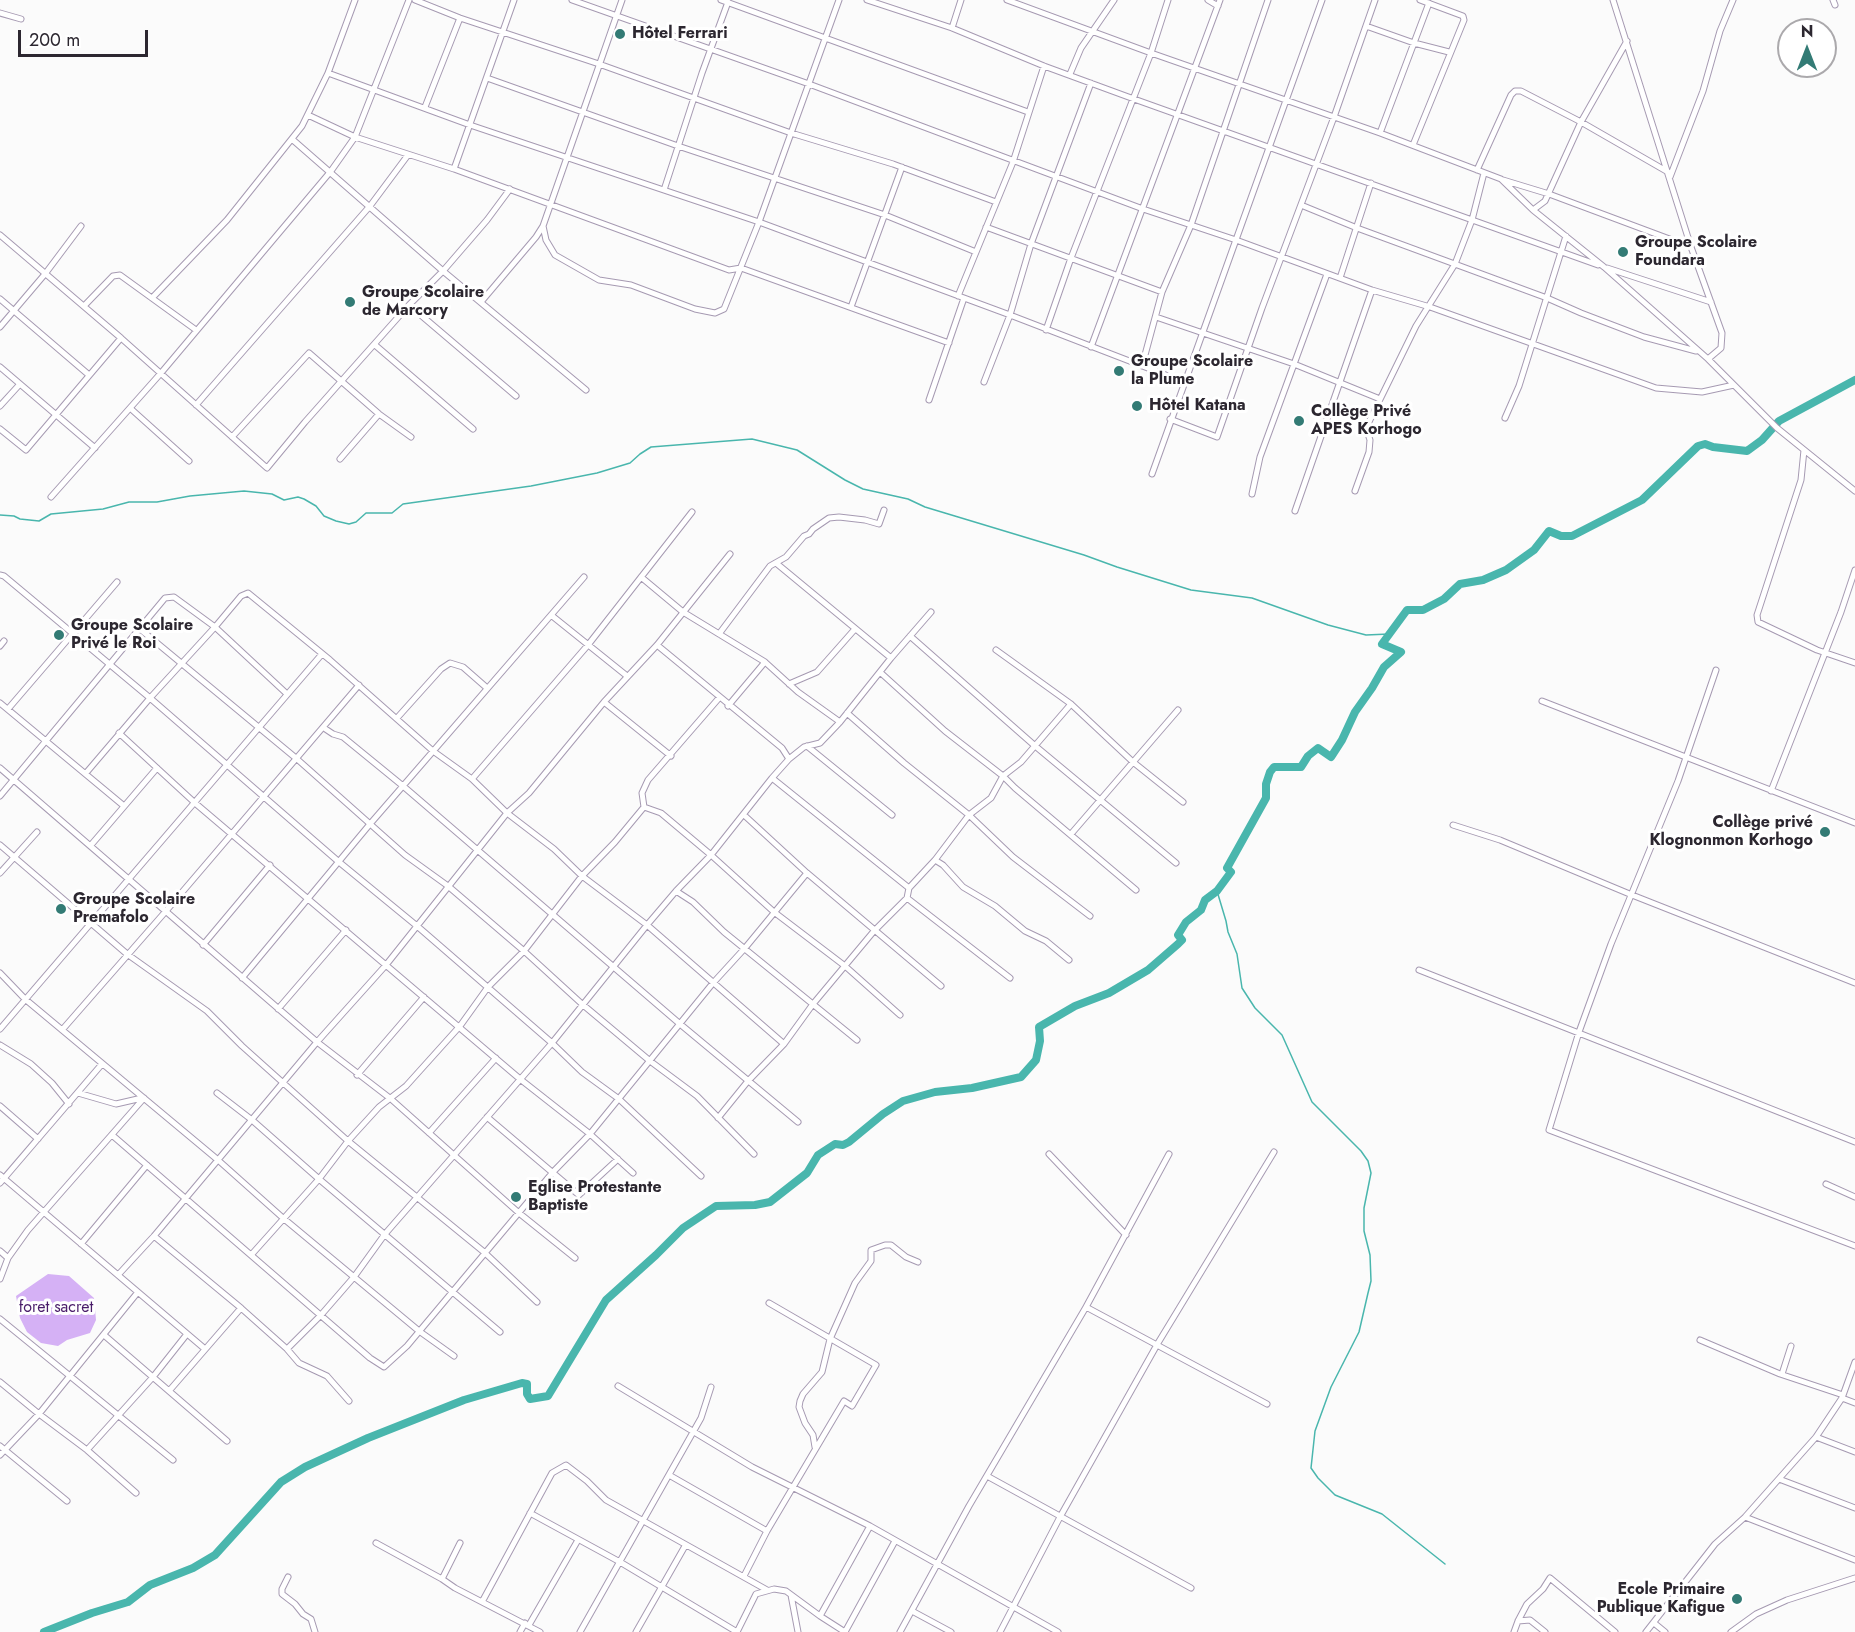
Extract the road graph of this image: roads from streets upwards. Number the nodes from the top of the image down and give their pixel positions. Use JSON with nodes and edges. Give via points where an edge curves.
{"nodes":[{"id":1,"x":355,"y":0,"type":"edge"},
{"id":2,"x":409,"y":0,"type":"edge"},
{"id":3,"x":415,"y":0,"type":"edge"},
{"id":4,"x":514,"y":0,"type":"edge"},
{"id":5,"x":572,"y":0,"type":"edge"},
{"id":6,"x":622,"y":0,"type":"edge"},
{"id":7,"x":721,"y":0,"type":"edge"},
{"id":8,"x":839,"y":0,"type":"edge"},
{"id":9,"x":867,"y":0,"type":"edge"},
{"id":10,"x":961,"y":0,"type":"edge"},
{"id":11,"x":1007,"y":0,"type":"edge"},
{"id":12,"x":1114,"y":0,"type":"edge"},
{"id":13,"x":1168,"y":0,"type":"edge"},
{"id":14,"x":1208,"y":0,"type":"edge"},
{"id":15,"x":1268,"y":0,"type":"edge"},
{"id":16,"x":1322,"y":0,"type":"edge"},
{"id":17,"x":1375,"y":0,"type":"edge"},
{"id":18,"x":1420,"y":0,"type":"edge"},
{"id":19,"x":1613,"y":0,"type":"edge"},
{"id":20,"x":1733,"y":0,"type":"edge"},
{"id":21,"x":729,"y":1,"type":"edge"},
{"id":22,"x":1219,"y":3,"type":"edge"},
{"id":23,"x":1429,"y":3,"type":"junction"},
{"id":24,"x":0,"y":13,"type":"edge"},
{"id":25,"x":617,"y":15,"type":"junction"},
{"id":26,"x":460,"y":18,"type":"junction"},
{"id":27,"x":21,"y":20,"type":"dead end"},
{"id":28,"x":1366,"y":26,"type":"junction"},
{"id":29,"x":952,"y":28,"type":"junction"},
{"id":30,"x":503,"y":31,"type":"junction"},
{"id":31,"x":1091,"y":32,"type":"junction"},
{"id":32,"x":826,"y":38,"type":"junction"},
{"id":33,"x":1627,"y":41,"type":"junction"},
{"id":34,"x":1414,"y":43,"type":"junction"},
{"id":35,"x":710,"y":50,"type":"junction"},
{"id":36,"x":1449,"y":52,"type":"junction"},
{"id":37,"x":1151,"y":53,"type":"junction"},
{"id":38,"x":599,"y":64,"type":"junction"},
{"id":39,"x":1044,"y":66,"type":"junction"},
{"id":40,"x":1195,"y":69,"type":"junction"},
{"id":41,"x":328,"y":73,"type":"junction"},
{"id":42,"x":1071,"y":74,"type":"junction"},
{"id":43,"x":487,"y":78,"type":"junction"},
{"id":44,"x":1091,"y":83,"type":"junction"},
{"id":45,"x":809,"y":84,"type":"junction"},
{"id":46,"x":1238,"y":84,"type":"junction"},
{"id":47,"x":373,"y":88,"type":"junction"},
{"id":48,"x":694,"y":98,"type":"junction"},
{"id":49,"x":1134,"y":99,"type":"junction"},
{"id":50,"x":1286,"y":100,"type":"junction"},
{"id":51,"x":425,"y":107,"type":"junction"},
{"id":52,"x":583,"y":112,"type":"junction"},
{"id":53,"x":1028,"y":112,"type":"junction"},
{"id":54,"x":1176,"y":114,"type":"junction"},
{"id":55,"x":308,"y":115,"type":"junction"},
{"id":56,"x":1334,"y":117,"type":"junction"},
{"id":57,"x":1581,"y":122,"type":"junction"},
{"id":58,"x":470,"y":125,"type":"junction"},
{"id":59,"x":1224,"y":131,"type":"junction"},
{"id":60,"x":791,"y":133,"type":"junction"},
{"id":61,"x":1380,"y":133,"type":"junction"},
{"id":62,"x":355,"y":136,"type":"junction"},
{"id":63,"x":293,"y":140,"type":"junction"},
{"id":64,"x":1413,"y":145,"type":"junction"},
{"id":65,"x":678,"y":146,"type":"junction"},
{"id":66,"x":1269,"y":147,"type":"junction"},
{"id":67,"x":408,"y":155,"type":"junction"},
{"id":68,"x":567,"y":158,"type":"junction"},
{"id":69,"x":1013,"y":162,"type":"junction"},
{"id":70,"x":1317,"y":164,"type":"junction"},
{"id":71,"x":902,"y":167,"type":"junction"},
{"id":72,"x":454,"y":169,"type":"junction"},
{"id":73,"x":1477,"y":170,"type":"junction"},
{"id":74,"x":331,"y":171,"type":"junction"},
{"id":75,"x":1484,"y":173,"type":"junction"},
{"id":76,"x":1669,"y":175,"type":"junction"},
{"id":77,"x":1056,"y":176,"type":"junction"},
{"id":78,"x":1501,"y":179,"type":"junction"},
{"id":79,"x":774,"y":180,"type":"junction"},
{"id":80,"x":1371,"y":183,"type":"junction"},
{"id":81,"x":510,"y":189,"type":"junction"},
{"id":82,"x":664,"y":190,"type":"junction"},
{"id":83,"x":1098,"y":192,"type":"junction"},
{"id":84,"x":1548,"y":194,"type":"junction"},
{"id":85,"x":996,"y":202,"type":"junction"},
{"id":86,"x":550,"y":204,"type":"junction"},
{"id":87,"x":1302,"y":205,"type":"junction"},
{"id":88,"x":370,"y":206,"type":"junction"},
{"id":89,"x":1143,"y":209,"type":"junction"},
{"id":90,"x":1533,"y":210,"type":"junction"},
{"id":91,"x":885,"y":216,"type":"junction"},
{"id":92,"x":1472,"y":220,"type":"junction"},
{"id":93,"x":759,"y":222,"type":"junction"},
{"id":94,"x":1191,"y":225,"type":"junction"},
{"id":95,"x":81,"y":226,"type":"dead end"},
{"id":96,"x":543,"y":226,"type":"junction"},
{"id":97,"x":986,"y":227,"type":"junction"},
{"id":98,"x":1357,"y":228,"type":"junction"},
{"id":99,"x":0,"y":235,"type":"edge"},
{"id":100,"x":1566,"y":236,"type":"junction"},
{"id":101,"x":1236,"y":240,"type":"junction"},
{"id":102,"x":1031,"y":244,"type":"junction"},
{"id":103,"x":1691,"y":247,"type":"junction"},
{"id":104,"x":976,"y":252,"type":"junction"},
{"id":105,"x":1561,"y":252,"type":"junction"},
{"id":106,"x":1282,"y":257,"type":"junction"},
{"id":107,"x":1071,"y":258,"type":"junction"},
{"id":108,"x":868,"y":262,"type":"junction"},
{"id":109,"x":1455,"y":264,"type":"junction"},
{"id":110,"x":1604,"y":267,"type":"junction"},
{"id":111,"x":741,"y":268,"type":"junction"},
{"id":112,"x":443,"y":271,"type":"junction"},
{"id":113,"x":45,"y":274,"type":"junction"},
{"id":114,"x":1326,"y":274,"type":"junction"},
{"id":115,"x":1117,"y":275,"type":"junction"},
{"id":116,"x":1340,"y":278,"type":"junction"},
{"id":117,"x":1372,"y":290,"type":"junction"},
{"id":118,"x":1162,"y":292,"type":"junction"},
{"id":119,"x":153,"y":297,"type":"junction"},
{"id":120,"x":961,"y":297,"type":"junction"},
{"id":121,"x":1547,"y":298,"type":"junction"},
{"id":122,"x":0,"y":299,"type":"edge"},
{"id":123,"x":481,"y":302,"type":"junction"},
{"id":124,"x":1711,"y":302,"type":"junction"},
{"id":125,"x":409,"y":305,"type":"junction"},
{"id":126,"x":84,"y":306,"type":"junction"},
{"id":127,"x":851,"y":307,"type":"junction"},
{"id":128,"x":1430,"y":307,"type":"junction"},
{"id":129,"x":14,"y":311,"type":"junction"},
{"id":130,"x":1010,"y":315,"type":"junction"},
{"id":131,"x":1156,"y":316,"type":"junction"},
{"id":132,"x":0,"y":327,"type":"edge"},
{"id":133,"x":196,"y":330,"type":"junction"},
{"id":134,"x":1046,"y":330,"type":"junction"},
{"id":135,"x":1202,"y":332,"type":"junction"},
{"id":136,"x":121,"y":338,"type":"junction"},
{"id":137,"x":949,"y":344,"type":"junction"},
{"id":138,"x":1532,"y":344,"type":"junction"},
{"id":139,"x":375,"y":345,"type":"junction"},
{"id":140,"x":1091,"y":347,"type":"junction"},
{"id":141,"x":1249,"y":349,"type":"junction"},
{"id":142,"x":1700,"y":352,"type":"junction"},
{"id":143,"x":1708,"y":359,"type":"junction"},
{"id":144,"x":1294,"y":364,"type":"junction"},
{"id":145,"x":1142,"y":366,"type":"junction"},
{"id":146,"x":0,"y":367,"type":"edge"},
{"id":147,"x":161,"y":373,"type":"junction"},
{"id":148,"x":89,"y":375,"type":"junction"},
{"id":149,"x":342,"y":381,"type":"junction"},
{"id":150,"x":984,"y":382,"type":"dead end"},
{"id":151,"x":1184,"y":382,"type":"junction"},
{"id":152,"x":1339,"y":382,"type":"junction"},
{"id":153,"x":20,"y":384,"type":"junction"},
{"id":154,"x":1734,"y":385,"type":"junction"},
{"id":155,"x":586,"y":390,"type":"dead end"},
{"id":156,"x":516,"y":396,"type":"dead end"},
{"id":157,"x":1380,"y":399,"type":"junction"},
{"id":158,"x":929,"y":400,"type":"dead end"},
{"id":159,"x":196,"y":405,"type":"junction"},
{"id":160,"x":0,"y":406,"type":"edge"},
{"id":161,"x":130,"y":408,"type":"junction"},
{"id":162,"x":379,"y":414,"type":"junction"},
{"id":163,"x":56,"y":415,"type":"junction"},
{"id":164,"x":1505,"y":418,"type":"dead end"},
{"id":165,"x":1170,"y":419,"type":"junction"},
{"id":166,"x":0,"y":429,"type":"edge"},
{"id":167,"x":473,"y":429,"type":"dead end"},
{"id":168,"x":232,"y":437,"type":"junction"},
{"id":169,"x":411,"y":437,"type":"dead end"},
{"id":170,"x":95,"y":448,"type":"junction"},
{"id":171,"x":1804,"y":450,"type":"junction"},
{"id":172,"x":340,"y":459,"type":"dead end"},
{"id":173,"x":189,"y":461,"type":"dead end"},
{"id":174,"x":1152,"y":474,"type":"dead end"},
{"id":175,"x":1355,"y":491,"type":"dead end"},
{"id":176,"x":1855,"y":491,"type":"edge"},
{"id":177,"x":1252,"y":494,"type":"dead end"},
{"id":178,"x":51,"y":497,"type":"dead end"},
{"id":179,"x":884,"y":510,"type":"dead end"},
{"id":180,"x":1295,"y":511,"type":"dead end"},
{"id":181,"x":692,"y":512,"type":"dead end"},
{"id":182,"x":730,"y":554,"type":"dead end"},
{"id":183,"x":776,"y":563,"type":"junction"},
{"id":184,"x":1855,"y":570,"type":"edge"},
{"id":185,"x":0,"y":575,"type":"edge"},
{"id":186,"x":584,"y":577,"type":"dead end"},
{"id":187,"x":641,"y":577,"type":"junction"},
{"id":188,"x":117,"y":582,"type":"dead end"},
{"id":189,"x":683,"y":612,"type":"junction"},
{"id":190,"x":931,"y":612,"type":"dead end"},
{"id":191,"x":551,"y":615,"type":"junction"},
{"id":192,"x":215,"y":627,"type":"junction"},
{"id":193,"x":141,"y":629,"type":"junction"},
{"id":194,"x":855,"y":629,"type":"junction"},
{"id":195,"x":720,"y":634,"type":"junction"},
{"id":196,"x":73,"y":635,"type":"junction"},
{"id":197,"x":910,"y":636,"type":"junction"},
{"id":198,"x":588,"y":645,"type":"junction"},
{"id":199,"x":657,"y":645,"type":"junction"},
{"id":200,"x":996,"y":650,"type":"dead end"},
{"id":201,"x":1825,"y":652,"type":"junction"},
{"id":202,"x":322,"y":654,"type":"junction"},
{"id":203,"x":891,"y":658,"type":"junction"},
{"id":204,"x":765,"y":662,"type":"junction"},
{"id":205,"x":182,"y":663,"type":"junction"},
{"id":206,"x":1855,"y":663,"type":"edge"},
{"id":207,"x":110,"y":666,"type":"junction"},
{"id":208,"x":1716,"y":670,"type":"dead end"},
{"id":209,"x":881,"y":673,"type":"junction"},
{"id":210,"x":627,"y":676,"type":"junction"},
{"id":211,"x":789,"y":684,"type":"junction"},
{"id":212,"x":359,"y":686,"type":"junction"},
{"id":213,"x":487,"y":688,"type":"junction"},
{"id":214,"x":287,"y":694,"type":"junction"},
{"id":215,"x":150,"y":698,"type":"junction"},
{"id":216,"x":719,"y":698,"type":"junction"},
{"id":217,"x":1542,"y":701,"type":"dead end"},
{"id":218,"x":604,"y":702,"type":"junction"},
{"id":219,"x":0,"y":703,"type":"edge"},
{"id":220,"x":1071,"y":704,"type":"junction"},
{"id":221,"x":728,"y":706,"type":"junction"},
{"id":222,"x":8,"y":709,"type":"junction"},
{"id":223,"x":1178,"y":710,"type":"dead end"},
{"id":224,"x":847,"y":713,"type":"junction"},
{"id":225,"x":398,"y":718,"type":"junction"},
{"id":226,"x":840,"y":722,"type":"junction"},
{"id":227,"x":258,"y":727,"type":"junction"},
{"id":228,"x":324,"y":728,"type":"junction"},
{"id":229,"x":119,"y":733,"type":"junction"},
{"id":230,"x":47,"y":742,"type":"junction"},
{"id":231,"x":1034,"y":745,"type":"junction"},
{"id":232,"x":807,"y":746,"type":"junction"},
{"id":233,"x":783,"y":750,"type":"junction"},
{"id":234,"x":433,"y":751,"type":"junction"},
{"id":235,"x":797,"y":754,"type":"junction"},
{"id":236,"x":671,"y":756,"type":"junction"},
{"id":237,"x":1685,"y":758,"type":"junction"},
{"id":238,"x":297,"y":759,"type":"junction"},
{"id":239,"x":789,"y":759,"type":"junction"},
{"id":240,"x":1133,"y":762,"type":"junction"},
{"id":241,"x":226,"y":764,"type":"junction"},
{"id":242,"x":0,"y":768,"type":"edge"},
{"id":243,"x":157,"y":768,"type":"junction"},
{"id":244,"x":86,"y":773,"type":"junction"},
{"id":245,"x":1003,"y":776,"type":"junction"},
{"id":246,"x":772,"y":778,"type":"junction"},
{"id":247,"x":472,"y":779,"type":"junction"},
{"id":248,"x":14,"y":780,"type":"junction"},
{"id":249,"x":403,"y":786,"type":"junction"},
{"id":250,"x":1771,"y":791,"type":"junction"},
{"id":251,"x":0,"y":796,"type":"edge"},
{"id":252,"x":265,"y":797,"type":"junction"},
{"id":253,"x":1101,"y":800,"type":"junction"},
{"id":254,"x":1183,"y":802,"type":"dead end"},
{"id":255,"x":195,"y":803,"type":"junction"},
{"id":256,"x":124,"y":806,"type":"junction"},
{"id":257,"x":644,"y":807,"type":"junction"},
{"id":258,"x":507,"y":813,"type":"junction"},
{"id":259,"x":744,"y":815,"type":"junction"},
{"id":260,"x":892,"y":815,"type":"dead end"},
{"id":261,"x":969,"y":815,"type":"junction"},
{"id":262,"x":1855,"y":823,"type":"edge"},
{"id":263,"x":370,"y":824,"type":"junction"},
{"id":264,"x":1453,"y":825,"type":"dead end"},
{"id":265,"x":37,"y":832,"type":"dead end"},
{"id":266,"x":232,"y":834,"type":"junction"},
{"id":267,"x":1071,"y":834,"type":"junction"},
{"id":268,"x":0,"y":845,"type":"edge"},
{"id":269,"x":91,"y":845,"type":"junction"},
{"id":270,"x":478,"y":850,"type":"junction"},
{"id":271,"x":711,"y":855,"type":"junction"},
{"id":272,"x":15,"y":857,"type":"junction"},
{"id":273,"x":934,"y":860,"type":"junction"},
{"id":274,"x":339,"y":862,"type":"junction"},
{"id":275,"x":1176,"y":863,"type":"dead end"},
{"id":276,"x":270,"y":865,"type":"junction"},
{"id":277,"x":0,"y":873,"type":"edge"},
{"id":278,"x":807,"y":873,"type":"junction"},
{"id":279,"x":582,"y":876,"type":"junction"},
{"id":280,"x":130,"y":879,"type":"junction"},
{"id":281,"x":448,"y":886,"type":"junction"},
{"id":282,"x":909,"y":888,"type":"junction"},
{"id":283,"x":1136,"y":890,"type":"dead end"},
{"id":284,"x":676,"y":891,"type":"junction"},
{"id":285,"x":1632,"y":895,"type":"junction"},
{"id":286,"x":309,"y":898,"type":"junction"},
{"id":287,"x":907,"y":898,"type":"junction"},
{"id":288,"x":166,"y":912,"type":"junction"},
{"id":289,"x":552,"y":912,"type":"junction"},
{"id":290,"x":774,"y":912,"type":"junction"},
{"id":291,"x":1090,"y":916,"type":"dead end"},
{"id":292,"x":90,"y":923,"type":"junction"},
{"id":293,"x":647,"y":925,"type":"junction"},
{"id":294,"x":417,"y":926,"type":"junction"},
{"id":295,"x":346,"y":930,"type":"junction"},
{"id":296,"x":874,"y":931,"type":"junction"},
{"id":297,"x":203,"y":945,"type":"junction"},
{"id":298,"x":745,"y":948,"type":"junction"},
{"id":299,"x":524,"y":951,"type":"junction"},
{"id":300,"x":128,"y":954,"type":"junction"},
{"id":301,"x":1069,"y":960,"type":"dead end"},
{"id":302,"x":386,"y":965,"type":"junction"},
{"id":303,"x":845,"y":966,"type":"junction"},
{"id":304,"x":614,"y":967,"type":"junction"},
{"id":305,"x":1419,"y":970,"type":"dead end"},
{"id":306,"x":0,"y":973,"type":"edge"},
{"id":307,"x":242,"y":978,"type":"junction"},
{"id":308,"x":1010,"y":978,"type":"dead end"},
{"id":309,"x":713,"y":983,"type":"junction"},
{"id":310,"x":1855,"y":983,"type":"edge"},
{"id":311,"x":941,"y":986,"type":"dead end"},
{"id":312,"x":488,"y":987,"type":"junction"},
{"id":313,"x":424,"y":997,"type":"junction"},
{"id":314,"x":25,"y":999,"type":"junction"},
{"id":315,"x":582,"y":1004,"type":"junction"},
{"id":316,"x":813,"y":1004,"type":"junction"},
{"id":317,"x":278,"y":1009,"type":"junction"},
{"id":318,"x":900,"y":1015,"type":"dead end"},
{"id":319,"x":680,"y":1024,"type":"junction"},
{"id":320,"x":460,"y":1026,"type":"junction"},
{"id":321,"x":0,"y":1029,"type":"edge"},
{"id":322,"x":62,"y":1030,"type":"junction"},
{"id":323,"x":1579,"y":1032,"type":"junction"},
{"id":324,"x":857,"y":1040,"type":"dead end"},
{"id":325,"x":317,"y":1042,"type":"junction"},
{"id":326,"x":552,"y":1043,"type":"junction"},
{"id":327,"x":784,"y":1044,"type":"junction"},
{"id":328,"x":0,"y":1045,"type":"edge"},
{"id":329,"x":496,"y":1058,"type":"junction"},
{"id":330,"x":650,"y":1061,"type":"junction"},
{"id":331,"x":102,"y":1064,"type":"junction"},
{"id":332,"x":357,"y":1075,"type":"junction"},
{"id":333,"x":520,"y":1079,"type":"junction"},
{"id":334,"x":748,"y":1081,"type":"junction"},
{"id":335,"x":284,"y":1083,"type":"junction"},
{"id":336,"x":78,"y":1093,"type":"junction"},
{"id":337,"x":217,"y":1093,"type":"dead end"},
{"id":338,"x":144,"y":1098,"type":"junction"},
{"id":339,"x":391,"y":1099,"type":"junction"},
{"id":340,"x":619,"y":1099,"type":"junction"},
{"id":341,"x":69,"y":1104,"type":"junction"},
{"id":342,"x":0,"y":1106,"type":"edge"},
{"id":343,"x":487,"y":1117,"type":"junction"},
{"id":344,"x":718,"y":1119,"type":"junction"},
{"id":345,"x":252,"y":1120,"type":"junction"},
{"id":346,"x":798,"y":1122,"type":"dead end"},
{"id":347,"x":429,"y":1134,"type":"junction"},
{"id":348,"x":590,"y":1134,"type":"junction"},
{"id":349,"x":112,"y":1135,"type":"junction"},
{"id":350,"x":38,"y":1139,"type":"junction"},
{"id":351,"x":348,"y":1141,"type":"junction"},
{"id":352,"x":1855,"y":1142,"type":"edge"},
{"id":353,"x":1274,"y":1152,"type":"dead end"},
{"id":354,"x":754,"y":1154,"type":"dead end"},
{"id":355,"x":1049,"y":1154,"type":"dead end"},
{"id":356,"x":1169,"y":1154,"type":"dead end"},
{"id":357,"x":453,"y":1156,"type":"junction"},
{"id":358,"x":618,"y":1159,"type":"junction"},
{"id":359,"x":218,"y":1160,"type":"junction"},
{"id":360,"x":147,"y":1165,"type":"junction"},
{"id":361,"x":553,"y":1172,"type":"junction"},
{"id":362,"x":633,"y":1173,"type":"dead end"},
{"id":363,"x":701,"y":1176,"type":"dead end"},
{"id":364,"x":1,"y":1179,"type":"edge"},
{"id":365,"x":319,"y":1179,"type":"junction"},
{"id":366,"x":1826,"y":1184,"type":"dead end"},
{"id":367,"x":186,"y":1197,"type":"junction"},
{"id":368,"x":1855,"y":1197,"type":"edge"},
{"id":369,"x":417,"y":1198,"type":"junction"},
{"id":370,"x":44,"y":1213,"type":"junction"},
{"id":371,"x":519,"y":1214,"type":"junction"},
{"id":372,"x":283,"y":1218,"type":"junction"},
{"id":373,"x":385,"y":1234,"type":"junction"},
{"id":374,"x":1126,"y":1235,"type":"junction"},
{"id":375,"x":154,"y":1236,"type":"junction"},
{"id":376,"x":81,"y":1244,"type":"junction"},
{"id":377,"x":1855,"y":1246,"type":"edge"},
{"id":378,"x":0,"y":1251,"type":"edge"},
{"id":379,"x":484,"y":1252,"type":"junction"},
{"id":380,"x":252,"y":1254,"type":"junction"},
{"id":381,"x":8,"y":1258,"type":"junction"},
{"id":382,"x":575,"y":1258,"type":"dead end"},
{"id":383,"x":918,"y":1262,"type":"dead end"},
{"id":384,"x":118,"y":1275,"type":"junction"},
{"id":385,"x":354,"y":1277,"type":"junction"},
{"id":386,"x":0,"y":1279,"type":"edge"},
{"id":387,"x":138,"y":1292,"type":"junction"},
{"id":388,"x":452,"y":1292,"type":"junction"},
{"id":389,"x":537,"y":1302,"type":"dead end"},
{"id":390,"x":769,"y":1303,"type":"dead end"},
{"id":391,"x":1086,"y":1307,"type":"junction"},
{"id":392,"x":241,"y":1308,"type":"junction"},
{"id":393,"x":321,"y":1315,"type":"junction"},
{"id":394,"x":0,"y":1319,"type":"edge"},
{"id":395,"x":419,"y":1331,"type":"junction"},
{"id":396,"x":501,"y":1332,"type":"dead end"},
{"id":397,"x":188,"y":1334,"type":"junction"},
{"id":398,"x":104,"y":1335,"type":"junction"},
{"id":399,"x":830,"y":1339,"type":"junction"},
{"id":400,"x":1700,"y":1340,"type":"dead end"},
{"id":401,"x":1158,"y":1343,"type":"junction"},
{"id":402,"x":1791,"y":1346,"type":"dead end"},
{"id":403,"x":205,"y":1349,"type":"junction"},
{"id":404,"x":287,"y":1349,"type":"junction"},
{"id":405,"x":454,"y":1356,"type":"dead end"},
{"id":406,"x":1855,"y":1362,"type":"edge"},
{"id":407,"x":1782,"y":1374,"type":"junction"},
{"id":408,"x":70,"y":1376,"type":"junction"},
{"id":409,"x":153,"y":1377,"type":"junction"},
{"id":410,"x":0,"y":1382,"type":"edge"},
{"id":411,"x":618,"y":1386,"type":"dead end"},
{"id":412,"x":711,"y":1387,"type":"dead end"},
{"id":413,"x":169,"y":1391,"type":"junction"},
{"id":414,"x":1843,"y":1397,"type":"junction"},
{"id":415,"x":349,"y":1401,"type":"dead end"},
{"id":416,"x":1855,"y":1403,"type":"edge"},
{"id":417,"x":1268,"y":1404,"type":"dead end"},
{"id":418,"x":39,"y":1414,"type":"junction"},
{"id":419,"x":119,"y":1416,"type":"junction"},
{"id":420,"x":693,"y":1431,"type":"junction"},
{"id":421,"x":1816,"y":1437,"type":"junction"},
{"id":422,"x":227,"y":1441,"type":"dead end"},
{"id":423,"x":815,"y":1447,"type":"junction"},
{"id":424,"x":1,"y":1450,"type":"edge"},
{"id":425,"x":87,"y":1450,"type":"junction"},
{"id":426,"x":1855,"y":1452,"type":"edge"},
{"id":427,"x":173,"y":1460,"type":"dead end"},
{"id":428,"x":669,"y":1474,"type":"junction"},
{"id":429,"x":987,"y":1476,"type":"junction"},
{"id":430,"x":1779,"y":1479,"type":"junction"},
{"id":431,"x":793,"y":1487,"type":"junction"},
{"id":432,"x":136,"y":1492,"type":"dead end"},
{"id":433,"x":68,"y":1501,"type":"dead end"},
{"id":434,"x":1855,"y":1508,"type":"edge"},
{"id":435,"x":530,"y":1513,"type":"junction"},
{"id":436,"x":1060,"y":1517,"type":"junction"},
{"id":437,"x":1745,"y":1517,"type":"junction"},
{"id":438,"x":643,"y":1521,"type":"junction"},
{"id":439,"x":870,"y":1526,"type":"junction"},
{"id":440,"x":767,"y":1531,"type":"junction"},
{"id":441,"x":578,"y":1540,"type":"junction"},
{"id":442,"x":895,"y":1540,"type":"junction"},
{"id":443,"x":376,"y":1543,"type":"dead end"},
{"id":444,"x":460,"y":1543,"type":"dead end"},
{"id":445,"x":685,"y":1546,"type":"junction"},
{"id":446,"x":1855,"y":1560,"type":"edge"},
{"id":447,"x":620,"y":1562,"type":"junction"},
{"id":448,"x":937,"y":1563,"type":"junction"},
{"id":449,"x":744,"y":1576,"type":"junction"},
{"id":450,"x":288,"y":1577,"type":"dead end"},
{"id":451,"x":1855,"y":1578,"type":"edge"},
{"id":452,"x":442,"y":1579,"type":"junction"},
{"id":453,"x":661,"y":1587,"type":"junction"},
{"id":454,"x":1191,"y":1588,"type":"dead end"},
{"id":455,"x":767,"y":1590,"type":"junction"},
{"id":456,"x":791,"y":1595,"type":"junction"},
{"id":457,"x":482,"y":1602,"type":"junction"},
{"id":458,"x":1014,"y":1607,"type":"junction"},
{"id":459,"x":912,"y":1611,"type":"junction"},
{"id":460,"x":820,"y":1617,"type":"junction"},
{"id":461,"x":1518,"y":1621,"type":"junction"},
{"id":462,"x":1654,"y":1623,"type":"junction"},
{"id":463,"x":527,"y":1624,"type":"junction"},
{"id":464,"x":315,"y":1632,"type":"edge"},
{"id":465,"x":520,"y":1632,"type":"edge"},
{"id":466,"x":540,"y":1632,"type":"edge"},
{"id":467,"x":580,"y":1632,"type":"edge"},
{"id":468,"x":636,"y":1632,"type":"edge"},
{"id":469,"x":737,"y":1632,"type":"edge"},
{"id":470,"x":798,"y":1632,"type":"edge"},
{"id":471,"x":845,"y":1632,"type":"edge"},
{"id":472,"x":900,"y":1632,"type":"edge"},
{"id":473,"x":951,"y":1632,"type":"edge"},
{"id":474,"x":1000,"y":1632,"type":"edge"},
{"id":475,"x":1058,"y":1632,"type":"edge"},
{"id":476,"x":1514,"y":1632,"type":"edge"},
{"id":477,"x":1545,"y":1632,"type":"edge"},
{"id":478,"x":1615,"y":1632,"type":"edge"},
{"id":479,"x":1646,"y":1632,"type":"edge"},
{"id":480,"x":1665,"y":1632,"type":"edge"},
{"id":481,"x":1731,"y":1632,"type":"edge"}],
"edges":[{"from":1,"to":41,"type":"street"},
{"from":2,"to":47,"type":"street"},
{"from":3,"to":26,"type":"street"},
{"from":4,"to":30,"type":"street"},
{"from":5,"to":25,"type":"street"},
{"from":6,"to":25,"type":"street"},
{"from":7,"to":21,"type":"street"},
{"from":8,"to":32,"type":"street"},
{"from":9,"to":29,"type":"street"},
{"from":10,"to":29,"type":"street"},
{"from":11,"to":31,"type":"street"},
{"from":12,"to":31,"type":"street"},
{"from":13,"to":37,"type":"street"},
{"from":14,"to":22,"type":"street"},
{"from":15,"to":46,"type":"street"},
{"from":16,"to":50,"type":"street"},
{"from":17,"to":28,"type":"street"},
{"from":18,"to":23,"type":"street"},
{"from":19,"to":33,"type":"street"},
{"from":20,"to":76,"type":"street","via":[[1703,91]]},
{"from":21,"to":32,"type":"street"},
{"from":21,"to":35,"type":"street"},
{"from":22,"to":40,"type":"street"},
{"from":23,"to":34,"type":"street"},
{"from":23,"to":36,"type":"street","via":[[1464,20]]},
{"from":24,"to":27,"type":"street"},
{"from":25,"to":35,"type":"street"},
{"from":25,"to":38,"type":"street"},
{"from":26,"to":30,"type":"street"},
{"from":26,"to":51,"type":"street"},
{"from":28,"to":34,"type":"street"},
{"from":28,"to":56,"type":"street"},
{"from":29,"to":39,"type":"street"},
{"from":30,"to":38,"type":"street"},
{"from":30,"to":43,"type":"street"},
{"from":31,"to":37,"type":"street"},
{"from":31,"to":42,"type":"street"},
{"from":32,"to":45,"type":"street"},
{"from":32,"to":53,"type":"street"},
{"from":33,"to":57,"type":"street"},
{"from":33,"to":76,"type":"street"},
{"from":34,"to":36,"type":"street"},
{"from":34,"to":61,"type":"street"},
{"from":35,"to":45,"type":"street"},
{"from":35,"to":48,"type":"street"},
{"from":36,"to":64,"type":"street"},
{"from":37,"to":40,"type":"street"},
{"from":37,"to":49,"type":"street"},
{"from":38,"to":48,"type":"street"},
{"from":38,"to":52,"type":"street"},
{"from":39,"to":42,"type":"street"},
{"from":39,"to":53,"type":"street"},
{"from":40,"to":46,"type":"street"},
{"from":40,"to":54,"type":"street"},
{"from":41,"to":47,"type":"street"},
{"from":41,"to":55,"type":"street"},
{"from":42,"to":44,"type":"street"},
{"from":43,"to":52,"type":"street"},
{"from":43,"to":58,"type":"street"},
{"from":44,"to":49,"type":"street"},
{"from":44,"to":77,"type":"street"},
{"from":45,"to":60,"type":"street"},
{"from":45,"to":69,"type":"street"},
{"from":46,"to":50,"type":"street"},
{"from":46,"to":59,"type":"street"},
{"from":47,"to":51,"type":"street"},
{"from":47,"to":62,"type":"street"},
{"from":48,"to":60,"type":"street"},
{"from":48,"to":65,"type":"street"},
{"from":49,"to":54,"type":"street"},
{"from":49,"to":83,"type":"street"},
{"from":50,"to":56,"type":"street"},
{"from":50,"to":66,"type":"street"},
{"from":51,"to":58,"type":"street"},
{"from":52,"to":65,"type":"street"},
{"from":52,"to":68,"type":"street"},
{"from":53,"to":69,"type":"street"},
{"from":54,"to":59,"type":"street"},
{"from":54,"to":89,"type":"street"},
{"from":55,"to":62,"type":"street"},
{"from":55,"to":63,"type":"street"},
{"from":56,"to":61,"type":"street"},
{"from":56,"to":70,"type":"street"},
{"from":57,"to":73,"type":"street","via":[[1515,91]]},
{"from":57,"to":76,"type":"street"},
{"from":57,"to":84,"type":"street"},
{"from":58,"to":68,"type":"street"},
{"from":58,"to":72,"type":"street"},
{"from":59,"to":66,"type":"street"},
{"from":59,"to":94,"type":"street"},
{"from":60,"to":71,"type":"street"},
{"from":60,"to":79,"type":"street"},
{"from":61,"to":64,"type":"street"},
{"from":62,"to":67,"type":"street"},
{"from":62,"to":74,"type":"street"},
{"from":63,"to":74,"type":"street"},
{"from":63,"to":119,"type":"street","via":[[227,220]]},
{"from":64,"to":73,"type":"street"},
{"from":65,"to":79,"type":"street"},
{"from":65,"to":82,"type":"street"},
{"from":66,"to":70,"type":"street"},
{"from":66,"to":101,"type":"street"},
{"from":67,"to":72,"type":"street"},
{"from":67,"to":88,"type":"street"},
{"from":68,"to":82,"type":"street"},
{"from":68,"to":86,"type":"street"},
{"from":69,"to":77,"type":"street"},
{"from":69,"to":85,"type":"street"},
{"from":70,"to":80,"type":"street"},
{"from":70,"to":87,"type":"street"},
{"from":71,"to":85,"type":"street"},
{"from":71,"to":91,"type":"street"},
{"from":72,"to":81,"type":"street"},
{"from":73,"to":75,"type":"street"},
{"from":74,"to":88,"type":"street"},
{"from":74,"to":133,"type":"street"},
{"from":75,"to":78,"type":"street"},
{"from":75,"to":92,"type":"street"},
{"from":76,"to":103,"type":"street"},
{"from":77,"to":83,"type":"street"},
{"from":77,"to":102,"type":"street"},
{"from":78,"to":84,"type":"street"},
{"from":78,"to":90,"type":"street"},
{"from":79,"to":91,"type":"street"},
{"from":79,"to":93,"type":"street"},
{"from":80,"to":92,"type":"street"},
{"from":80,"to":98,"type":"street"},
{"from":81,"to":86,"type":"street"},
{"from":81,"to":112,"type":"street"},
{"from":82,"to":93,"type":"street"},
{"from":83,"to":89,"type":"street"},
{"from":83,"to":107,"type":"street"},
{"from":84,"to":90,"type":"street"},
{"from":84,"to":103,"type":"street"},
{"from":85,"to":97,"type":"street"},
{"from":86,"to":96,"type":"street"},
{"from":86,"to":111,"type":"street","via":[[729,270]]},
{"from":87,"to":98,"type":"street"},
{"from":87,"to":106,"type":"street"},
{"from":88,"to":112,"type":"street"},
{"from":88,"to":159,"type":"street"},
{"from":89,"to":94,"type":"street"},
{"from":89,"to":115,"type":"street"},
{"from":90,"to":100,"type":"street"},
{"from":91,"to":104,"type":"street"},
{"from":91,"to":108,"type":"street"},
{"from":92,"to":105,"type":"street"},
{"from":92,"to":109,"type":"street"},
{"from":93,"to":108,"type":"street"},
{"from":93,"to":111,"type":"street"},
{"from":94,"to":101,"type":"street"},
{"from":94,"to":118,"type":"street"},
{"from":95,"to":113,"type":"street"},
{"from":96,"to":111,"type":"street","via":[[555,255],[599,279],[631,285],[695,309],[715,313],[724,309]]},
{"from":96,"to":123,"type":"street"},
{"from":97,"to":102,"type":"street"},
{"from":97,"to":104,"type":"street"},
{"from":98,"to":109,"type":"street"},
{"from":98,"to":116,"type":"street"},
{"from":99,"to":113,"type":"street"},
{"from":100,"to":105,"type":"street"},
{"from":100,"to":110,"type":"street"},
{"from":101,"to":106,"type":"street"},
{"from":101,"to":135,"type":"street"},
{"from":102,"to":107,"type":"street"},
{"from":102,"to":130,"type":"street"},
{"from":103,"to":124,"type":"street"},
{"from":104,"to":120,"type":"street"},
{"from":105,"to":110,"type":"street"},
{"from":105,"to":121,"type":"street"},
{"from":106,"to":114,"type":"street"},
{"from":106,"to":141,"type":"street"},
{"from":107,"to":115,"type":"street"},
{"from":107,"to":134,"type":"street"},
{"from":108,"to":120,"type":"street"},
{"from":108,"to":127,"type":"street"},
{"from":109,"to":121,"type":"street"},
{"from":109,"to":128,"type":"street"},
{"from":110,"to":124,"type":"street"},
{"from":110,"to":142,"type":"street"},
{"from":111,"to":127,"type":"street"},
{"from":112,"to":123,"type":"street"},
{"from":112,"to":125,"type":"street"},
{"from":113,"to":126,"type":"street"},
{"from":113,"to":129,"type":"street"},
{"from":114,"to":116,"type":"street"},
{"from":114,"to":144,"type":"street"},
{"from":115,"to":118,"type":"street"},
{"from":115,"to":140,"type":"street"},
{"from":116,"to":117,"type":"street"},
{"from":117,"to":128,"type":"street"},
{"from":117,"to":152,"type":"street"},
{"from":118,"to":131,"type":"street"},
{"from":119,"to":126,"type":"street","via":[[120,274],[113,276]]},
{"from":119,"to":133,"type":"street"},
{"from":120,"to":130,"type":"street"},
{"from":120,"to":137,"type":"street"},
{"from":121,"to":138,"type":"street"},
{"from":121,"to":142,"type":"street","via":[[1644,336]]},
{"from":122,"to":129,"type":"street"},
{"from":123,"to":155,"type":"street"},
{"from":124,"to":143,"type":"street","via":[[1723,341]]},
{"from":125,"to":139,"type":"street"},
{"from":125,"to":156,"type":"street"},
{"from":126,"to":136,"type":"street"},
{"from":127,"to":137,"type":"street"},
{"from":128,"to":138,"type":"street"},
{"from":128,"to":157,"type":"street","via":[[1416,326]]},
{"from":129,"to":132,"type":"street"},
{"from":129,"to":148,"type":"street"},
{"from":130,"to":134,"type":"street"},
{"from":130,"to":150,"type":"street"},
{"from":131,"to":135,"type":"street"},
{"from":131,"to":145,"type":"street"},
{"from":133,"to":147,"type":"street"},
{"from":134,"to":140,"type":"street"},
{"from":135,"to":141,"type":"street"},
{"from":135,"to":151,"type":"street"},
{"from":136,"to":147,"type":"street"},
{"from":136,"to":148,"type":"street"},
{"from":137,"to":158,"type":"street"},
{"from":138,"to":154,"type":"street","via":[[1656,388],[1702,392]]},
{"from":138,"to":164,"type":"street"},
{"from":139,"to":149,"type":"street"},
{"from":139,"to":167,"type":"street"},
{"from":140,"to":145,"type":"street"},
{"from":141,"to":144,"type":"street"},
{"from":141,"to":165,"type":"street","via":[[1217,437]]},
{"from":142,"to":143,"type":"street"},
{"from":143,"to":154,"type":"street"},
{"from":144,"to":152,"type":"street"},
{"from":144,"to":177,"type":"street","via":[[1260,457]]},
{"from":145,"to":151,"type":"street"},
{"from":146,"to":153,"type":"street"},
{"from":147,"to":159,"type":"street"},
{"from":147,"to":161,"type":"street"},
{"from":148,"to":163,"type":"street"},
{"from":149,"to":162,"type":"street"},
{"from":149,"to":168,"type":"street","via":[[309,352]]},
{"from":149,"to":168,"type":"street","via":[[267,468]]},
{"from":151,"to":165,"type":"street"},
{"from":152,"to":157,"type":"street"},
{"from":152,"to":180,"type":"street"},
{"from":153,"to":160,"type":"street"},
{"from":153,"to":163,"type":"street"},
{"from":154,"to":171,"type":"street"},
{"from":157,"to":175,"type":"street","via":[[1366,428],[1369,452]]},
{"from":159,"to":168,"type":"street"},
{"from":161,"to":170,"type":"street"},
{"from":161,"to":173,"type":"street"},
{"from":162,"to":169,"type":"street"},
{"from":162,"to":172,"type":"street"},
{"from":163,"to":166,"type":"street","via":[[26,450]]},
{"from":163,"to":170,"type":"street"},
{"from":165,"to":174,"type":"street"},
{"from":170,"to":178,"type":"street"},
{"from":171,"to":176,"type":"street"},
{"from":171,"to":201,"type":"street","via":[[1801,480],[1757,615],[1762,625]]},
{"from":179,"to":183,"type":"street","via":[[879,524],[829,518]]},
{"from":181,"to":187,"type":"street"},
{"from":182,"to":189,"type":"street"},
{"from":183,"to":194,"type":"street"},
{"from":183,"to":195,"type":"street"},
{"from":184,"to":201,"type":"street"},
{"from":185,"to":196,"type":"street"},
{"from":186,"to":191,"type":"street"},
{"from":187,"to":189,"type":"street"},
{"from":187,"to":198,"type":"street"},
{"from":188,"to":196,"type":"street"},
{"from":189,"to":195,"type":"street"},
{"from":189,"to":199,"type":"street"},
{"from":190,"to":197,"type":"street"},
{"from":191,"to":198,"type":"street"},
{"from":191,"to":213,"type":"street"},
{"from":192,"to":193,"type":"street","via":[[174,597],[165,598]]},
{"from":192,"to":202,"type":"street","via":[[248,593]]},
{"from":192,"to":205,"type":"street"},
{"from":192,"to":214,"type":"street"},
{"from":193,"to":205,"type":"street"},
{"from":193,"to":207,"type":"street"},
{"from":194,"to":203,"type":"street"},
{"from":194,"to":211,"type":"street","via":[[817,672]]},
{"from":195,"to":204,"type":"street"},
{"from":196,"to":207,"type":"street"},
{"from":196,"to":222,"type":"street"},
{"from":197,"to":203,"type":"street"},
{"from":197,"to":231,"type":"street"},
{"from":198,"to":210,"type":"street"},
{"from":198,"to":247,"type":"street"},
{"from":199,"to":210,"type":"street"},
{"from":199,"to":216,"type":"street"},
{"from":200,"to":220,"type":"street"},
{"from":201,"to":206,"type":"street"},
{"from":201,"to":250,"type":"street"},
{"from":202,"to":212,"type":"street"},
{"from":202,"to":214,"type":"street"},
{"from":203,"to":209,"type":"street"},
{"from":204,"to":211,"type":"street"},
{"from":204,"to":221,"type":"street"},
{"from":205,"to":215,"type":"street"},
{"from":205,"to":227,"type":"street"},
{"from":207,"to":215,"type":"street"},
{"from":207,"to":230,"type":"street"},
{"from":208,"to":237,"type":"street"},
{"from":209,"to":224,"type":"street"},
{"from":209,"to":245,"type":"street","via":[[945,731]]},
{"from":210,"to":218,"type":"street"},
{"from":211,"to":226,"type":"street"},
{"from":212,"to":225,"type":"street"},
{"from":212,"to":228,"type":"street"},
{"from":213,"to":225,"type":"street","via":[[463,667],[450,663]]},
{"from":213,"to":234,"type":"street"},
{"from":214,"to":227,"type":"street"},
{"from":215,"to":229,"type":"street"},
{"from":215,"to":241,"type":"street"},
{"from":216,"to":221,"type":"street"},
{"from":216,"to":236,"type":"street"},
{"from":217,"to":237,"type":"street"},
{"from":218,"to":236,"type":"street"},
{"from":218,"to":258,"type":"street","via":[[529,793]]},
{"from":219,"to":222,"type":"street"},
{"from":220,"to":231,"type":"street"},
{"from":220,"to":240,"type":"street"},
{"from":221,"to":233,"type":"street"},
{"from":222,"to":230,"type":"street"},
{"from":223,"to":240,"type":"street"},
{"from":224,"to":226,"type":"street"},
{"from":224,"to":261,"type":"street"},
{"from":225,"to":234,"type":"street"},
{"from":226,"to":232,"type":"street","via":[[820,743]]},
{"from":227,"to":238,"type":"street"},
{"from":227,"to":241,"type":"street"},
{"from":228,"to":238,"type":"street"},
{"from":228,"to":249,"type":"street","via":[[343,737]]},
{"from":229,"to":243,"type":"street"},
{"from":229,"to":244,"type":"street"},
{"from":230,"to":244,"type":"street"},
{"from":230,"to":248,"type":"street"},
{"from":231,"to":245,"type":"street","via":[[1022,762]]},
{"from":231,"to":253,"type":"street"},
{"from":232,"to":235,"type":"street"},
{"from":232,"to":260,"type":"street"},
{"from":233,"to":235,"type":"street"},
{"from":233,"to":239,"type":"street"},
{"from":234,"to":247,"type":"street"},
{"from":234,"to":249,"type":"street"},
{"from":235,"to":239,"type":"street"},
{"from":236,"to":257,"type":"street","via":[[644,786]]},
{"from":237,"to":250,"type":"street"},
{"from":237,"to":285,"type":"street"},
{"from":238,"to":252,"type":"street"},
{"from":238,"to":263,"type":"street"},
{"from":239,"to":246,"type":"street"},
{"from":240,"to":253,"type":"street"},
{"from":240,"to":254,"type":"street"},
{"from":241,"to":252,"type":"street"},
{"from":241,"to":255,"type":"street"},
{"from":242,"to":248,"type":"street"},
{"from":243,"to":255,"type":"street"},
{"from":243,"to":256,"type":"street"},
{"from":244,"to":256,"type":"street"},
{"from":245,"to":261,"type":"street","via":[[991,798]]},
{"from":245,"to":267,"type":"street"},
{"from":246,"to":259,"type":"street"},
{"from":246,"to":282,"type":"street"},
{"from":247,"to":258,"type":"street"},
{"from":248,"to":251,"type":"street"},
{"from":248,"to":269,"type":"street"},
{"from":249,"to":263,"type":"street"},
{"from":249,"to":270,"type":"street"},
{"from":250,"to":262,"type":"street"},
{"from":252,"to":266,"type":"street"},
{"from":252,"to":274,"type":"street"},
{"from":253,"to":267,"type":"street"},
{"from":253,"to":275,"type":"street"},
{"from":255,"to":266,"type":"street"},
{"from":255,"to":280,"type":"street"},
{"from":256,"to":269,"type":"street"},
{"from":257,"to":271,"type":"street","via":[[661,813]]},
{"from":257,"to":279,"type":"street"},
{"from":258,"to":270,"type":"street"},
{"from":258,"to":279,"type":"street"},
{"from":259,"to":271,"type":"street"},
{"from":259,"to":278,"type":"street"},
{"from":261,"to":273,"type":"street"},
{"from":261,"to":291,"type":"street","via":[[1013,857]]},
{"from":263,"to":274,"type":"street"},
{"from":263,"to":281,"type":"street"},
{"from":264,"to":285,"type":"street","via":[[1500,840]]},
{"from":265,"to":272,"type":"street"},
{"from":266,"to":276,"type":"street"},
{"from":266,"to":288,"type":"street"},
{"from":267,"to":283,"type":"street"},
{"from":268,"to":272,"type":"street"},
{"from":269,"to":280,"type":"street"},
{"from":270,"to":281,"type":"street"},
{"from":270,"to":289,"type":"street"},
{"from":271,"to":284,"type":"street"},
{"from":271,"to":290,"type":"street"},
{"from":272,"to":277,"type":"street"},
{"from":272,"to":292,"type":"street"},
{"from":273,"to":282,"type":"street"},
{"from":273,"to":301,"type":"street","via":[[963,887],[995,906],[1025,931],[1046,940]]},
{"from":274,"to":286,"type":"street"},
{"from":274,"to":294,"type":"street"},
{"from":276,"to":286,"type":"street"},
{"from":276,"to":297,"type":"street"},
{"from":278,"to":290,"type":"street"},
{"from":278,"to":296,"type":"street"},
{"from":279,"to":289,"type":"street"},
{"from":279,"to":293,"type":"street"},
{"from":280,"to":288,"type":"street"},
{"from":280,"to":292,"type":"street"},
{"from":281,"to":294,"type":"street"},
{"from":281,"to":299,"type":"street"},
{"from":282,"to":287,"type":"street"},
{"from":284,"to":293,"type":"street"},
{"from":284,"to":298,"type":"street"},
{"from":285,"to":310,"type":"street"},
{"from":285,"to":323,"type":"street"},
{"from":286,"to":295,"type":"street"},
{"from":286,"to":307,"type":"street"},
{"from":287,"to":296,"type":"street"},
{"from":287,"to":308,"type":"street"},
{"from":288,"to":297,"type":"street"},
{"from":288,"to":300,"type":"street"},
{"from":289,"to":299,"type":"street"},
{"from":289,"to":304,"type":"street"},
{"from":290,"to":298,"type":"street"},
{"from":290,"to":303,"type":"street"},
{"from":292,"to":300,"type":"street"},
{"from":292,"to":314,"type":"street"},
{"from":293,"to":304,"type":"street"},
{"from":293,"to":309,"type":"street"},
{"from":294,"to":302,"type":"street"},
{"from":294,"to":312,"type":"street"},
{"from":295,"to":302,"type":"street"},
{"from":295,"to":317,"type":"street"},
{"from":296,"to":303,"type":"street"},
{"from":296,"to":311,"type":"street"},
{"from":297,"to":307,"type":"street"},
{"from":298,"to":309,"type":"street"},
{"from":298,"to":316,"type":"street"},
{"from":299,"to":312,"type":"street"},
{"from":299,"to":315,"type":"street"},
{"from":300,"to":322,"type":"street"},
{"from":300,"to":335,"type":"street","via":[[207,1011]]},
{"from":302,"to":313,"type":"street"},
{"from":302,"to":325,"type":"street"},
{"from":303,"to":316,"type":"street"},
{"from":303,"to":318,"type":"street"},
{"from":304,"to":315,"type":"street"},
{"from":304,"to":319,"type":"street"},
{"from":305,"to":323,"type":"street"},
{"from":306,"to":314,"type":"street"},
{"from":307,"to":317,"type":"street"},
{"from":309,"to":319,"type":"street"},
{"from":309,"to":327,"type":"street"},
{"from":312,"to":320,"type":"street"},
{"from":312,"to":326,"type":"street"},
{"from":313,"to":320,"type":"street"},
{"from":313,"to":332,"type":"street"},
{"from":314,"to":321,"type":"street"},
{"from":314,"to":322,"type":"street"},
{"from":315,"to":326,"type":"street"},
{"from":315,"to":330,"type":"street"},
{"from":316,"to":324,"type":"street"},
{"from":316,"to":327,"type":"street"},
{"from":317,"to":325,"type":"street"},
{"from":319,"to":330,"type":"street"},
{"from":319,"to":334,"type":"street"},
{"from":320,"to":329,"type":"street"},
{"from":320,"to":339,"type":"street"},
{"from":322,"to":331,"type":"street"},
{"from":323,"to":352,"type":"street"},
{"from":323,"to":377,"type":"street","via":[[1549,1130]]},
{"from":325,"to":332,"type":"street"},
{"from":325,"to":335,"type":"street"},
{"from":326,"to":333,"type":"street"},
{"from":326,"to":340,"type":"street","via":[[582,1072]]},
{"from":327,"to":334,"type":"street"},
{"from":328,"to":341,"type":"street","via":[[31,1064]]},
{"from":329,"to":333,"type":"street"},
{"from":329,"to":347,"type":"street"},
{"from":330,"to":340,"type":"street"},
{"from":330,"to":344,"type":"street","via":[[697,1096]]},
{"from":331,"to":336,"type":"street"},
{"from":331,"to":338,"type":"street"},
{"from":332,"to":339,"type":"street"},
{"from":333,"to":343,"type":"street"},
{"from":333,"to":348,"type":"street"},
{"from":334,"to":344,"type":"street"},
{"from":334,"to":346,"type":"street"},
{"from":335,"to":345,"type":"street"},
{"from":335,"to":351,"type":"street"},
{"from":336,"to":338,"type":"street","via":[[116,1104]]},
{"from":336,"to":341,"type":"street"},
{"from":337,"to":345,"type":"street"},
{"from":338,"to":349,"type":"street"},
{"from":338,"to":359,"type":"street"},
{"from":339,"to":347,"type":"street"},
{"from":339,"to":351,"type":"street"},
{"from":340,"to":348,"type":"street"},
{"from":340,"to":363,"type":"street"},
{"from":341,"to":350,"type":"street"},
{"from":342,"to":350,"type":"street"},
{"from":343,"to":357,"type":"street"},
{"from":343,"to":361,"type":"street"},
{"from":344,"to":354,"type":"street"},
{"from":345,"to":359,"type":"street"},
{"from":345,"to":365,"type":"street"},
{"from":347,"to":357,"type":"street"},
{"from":348,"to":358,"type":"street"},
{"from":348,"to":361,"type":"street"},
{"from":349,"to":360,"type":"street"},
{"from":349,"to":370,"type":"street"},
{"from":350,"to":364,"type":"street"},
{"from":351,"to":365,"type":"street"},
{"from":351,"to":369,"type":"street"},
{"from":353,"to":401,"type":"street"},
{"from":355,"to":374,"type":"street"},
{"from":356,"to":374,"type":"street"},
{"from":357,"to":369,"type":"street"},
{"from":357,"to":371,"type":"street"},
{"from":358,"to":361,"type":"street","via":[[579,1195]]},
{"from":358,"to":362,"type":"street"},
{"from":359,"to":367,"type":"street"},
{"from":359,"to":372,"type":"street"},
{"from":360,"to":367,"type":"street"},
{"from":360,"to":376,"type":"street"},
{"from":361,"to":371,"type":"street"},
{"from":364,"to":370,"type":"street"},
{"from":365,"to":372,"type":"street"},
{"from":365,"to":373,"type":"street"},
{"from":366,"to":368,"type":"street"},
{"from":367,"to":375,"type":"street"},
{"from":367,"to":380,"type":"street"},
{"from":369,"to":373,"type":"street"},
{"from":369,"to":379,"type":"street"},
{"from":370,"to":376,"type":"street"},
{"from":370,"to":381,"type":"street"},
{"from":371,"to":379,"type":"street"},
{"from":371,"to":382,"type":"street"},
{"from":372,"to":380,"type":"street"},
{"from":372,"to":385,"type":"street"},
{"from":373,"to":385,"type":"street"},
{"from":373,"to":388,"type":"street"},
{"from":374,"to":391,"type":"street"},
{"from":375,"to":384,"type":"street"},
{"from":375,"to":392,"type":"street"},
{"from":376,"to":384,"type":"street"},
{"from":378,"to":381,"type":"street"},
{"from":379,"to":388,"type":"street"},
{"from":379,"to":389,"type":"street"},
{"from":380,"to":393,"type":"street"},
{"from":381,"to":386,"type":"street"},
{"from":383,"to":399,"type":"street","via":[[891,1245],[871,1250],[871,1261],[855,1283]]},
{"from":384,"to":387,"type":"street"},
{"from":385,"to":393,"type":"street"},
{"from":385,"to":395,"type":"street"},
{"from":387,"to":397,"type":"street"},
{"from":387,"to":398,"type":"street"},
{"from":388,"to":395,"type":"street"},
{"from":388,"to":396,"type":"street"},
{"from":390,"to":399,"type":"street"},
{"from":391,"to":401,"type":"street"},
{"from":391,"to":429,"type":"street"},
{"from":392,"to":403,"type":"street"},
{"from":392,"to":404,"type":"street"},
{"from":393,"to":395,"type":"street","via":[[384,1367]]},
{"from":393,"to":404,"type":"street"},
{"from":394,"to":408,"type":"street"},
{"from":395,"to":405,"type":"street"},
{"from":397,"to":403,"type":"street"},
{"from":397,"to":409,"type":"street"},
{"from":398,"to":408,"type":"street"},
{"from":398,"to":409,"type":"street"},
{"from":399,"to":423,"type":"street","via":[[822,1372],[803,1394],[799,1407]]},
{"from":399,"to":423,"type":"street","via":[[876,1365],[852,1406],[844,1401]]},
{"from":400,"to":407,"type":"street"},
{"from":401,"to":417,"type":"street"},
{"from":401,"to":436,"type":"street"},
{"from":402,"to":407,"type":"street"},
{"from":403,"to":413,"type":"street"},
{"from":404,"to":415,"type":"street","via":[[299,1363],[327,1376]]},
{"from":406,"to":414,"type":"street"},
{"from":407,"to":414,"type":"street"},
{"from":408,"to":418,"type":"street"},
{"from":408,"to":419,"type":"street"},
{"from":409,"to":413,"type":"street"},
{"from":409,"to":419,"type":"street"},
{"from":410,"to":418,"type":"street"},
{"from":411,"to":420,"type":"street"},
{"from":412,"to":420,"type":"street"},
{"from":413,"to":422,"type":"street"},
{"from":414,"to":416,"type":"street"},
{"from":414,"to":421,"type":"street"},
{"from":418,"to":424,"type":"street"},
{"from":418,"to":425,"type":"street"},
{"from":419,"to":425,"type":"street"},
{"from":419,"to":427,"type":"street"},
{"from":420,"to":428,"type":"street"},
{"from":420,"to":431,"type":"street"},
{"from":421,"to":426,"type":"street"},
{"from":421,"to":430,"type":"street"},
{"from":423,"to":431,"type":"street"},
{"from":424,"to":433,"type":"street"},
{"from":425,"to":432,"type":"street"},
{"from":428,"to":438,"type":"street"},
{"from":428,"to":440,"type":"street"},
{"from":429,"to":436,"type":"street"},
{"from":429,"to":448,"type":"street"},
{"from":430,"to":434,"type":"street"},
{"from":430,"to":437,"type":"street"},
{"from":431,"to":439,"type":"street"},
{"from":431,"to":440,"type":"street"},
{"from":435,"to":438,"type":"street","via":[[552,1473],[566,1465],[606,1500]]},
{"from":435,"to":441,"type":"street"},
{"from":435,"to":457,"type":"street"},
{"from":436,"to":454,"type":"street"},
{"from":436,"to":458,"type":"street"},
{"from":437,"to":446,"type":"street"},
{"from":437,"to":462,"type":"street","via":[[1715,1544]]},
{"from":438,"to":445,"type":"street"},
{"from":438,"to":447,"type":"street"},
{"from":439,"to":442,"type":"street"},
{"from":439,"to":460,"type":"street"},
{"from":440,"to":449,"type":"street"},
{"from":441,"to":447,"type":"street"},
{"from":441,"to":463,"type":"street"},
{"from":442,"to":448,"type":"street"},
{"from":442,"to":471,"type":"street"},
{"from":443,"to":452,"type":"street"},
{"from":444,"to":452,"type":"street"},
{"from":445,"to":449,"type":"street"},
{"from":445,"to":453,"type":"street"},
{"from":447,"to":453,"type":"street"},
{"from":447,"to":467,"type":"street"},
{"from":448,"to":458,"type":"street"},
{"from":448,"to":459,"type":"street"},
{"from":449,"to":455,"type":"street"},
{"from":450,"to":464,"type":"street","via":[[282,1594],[311,1619]]},
{"from":451,"to":481,"type":"street","via":[[1787,1600],[1756,1614]]},
{"from":452,"to":457,"type":"street"},
{"from":453,"to":468,"type":"street"},
{"from":453,"to":469,"type":"street"},
{"from":455,"to":456,"type":"street"},
{"from":455,"to":469,"type":"street","via":[[756,1594]]},
{"from":456,"to":460,"type":"street"},
{"from":456,"to":470,"type":"street"},
{"from":457,"to":463,"type":"street"},
{"from":458,"to":474,"type":"street"},
{"from":458,"to":475,"type":"street"},
{"from":459,"to":472,"type":"street"},
{"from":459,"to":473,"type":"street"},
{"from":460,"to":471,"type":"street"},
{"from":461,"to":476,"type":"street"},
{"from":461,"to":477,"type":"street","via":[[1530,1620]]},
{"from":461,"to":478,"type":"street","via":[[1550,1578]]},
{"from":462,"to":479,"type":"street"},
{"from":462,"to":480,"type":"street"},
{"from":463,"to":465,"type":"street"},
{"from":463,"to":466,"type":"street"}]}
